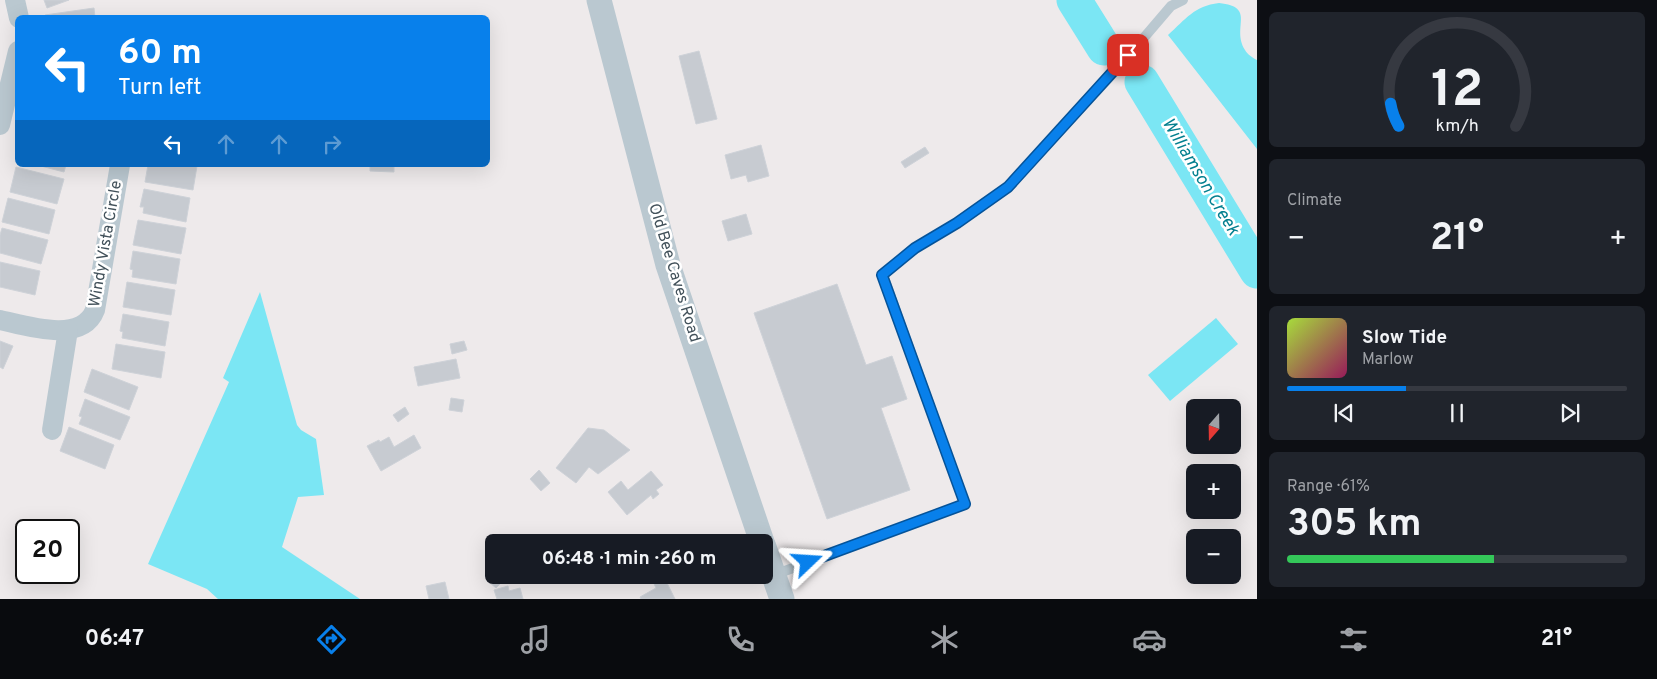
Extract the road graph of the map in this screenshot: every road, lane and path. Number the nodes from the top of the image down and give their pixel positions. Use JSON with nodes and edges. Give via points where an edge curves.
{"nodes":[{"id":1,"x":15,"y":0,"type":"edge"},
{"id":2,"x":599,"y":0,"type":"edge"},
{"id":3,"x":1183,"y":0,"type":"edge"},
{"id":4,"x":18,"y":15,"type":"edge"},
{"id":5,"x":15,"y":63,"type":"edge"},
{"id":6,"x":0,"y":125,"type":"edge"},
{"id":7,"x":120,"y":167,"type":"edge"},
{"id":8,"x":0,"y":320,"type":"edge"},
{"id":9,"x":68,"y":330,"type":"junction"},
{"id":10,"x":52,"y":430,"type":"dead end"},
{"id":11,"x":759,"y":534,"type":"edge"},
{"id":12,"x":773,"y":575,"type":"joint"},
{"id":13,"x":782,"y":599,"type":"edge"}],
"edges":[{"from":1,"to":4,"type":"street"},
{"from":2,"to":11,"type":"street","name":"Old Bee Caves Road","via":[[668,265]]},
{"from":3,"to":12,"type":"lane","via":[[1171,6],[1008,187],[915,248],[882,275],[965,504]]},
{"from":5,"to":6,"type":"street"},
{"from":7,"to":9,"type":"street","name":"Windy Vista Circle","via":[[95,310],[86,322]]},
{"from":8,"to":9,"type":"street"},
{"from":9,"to":10,"type":"street"},
{"from":12,"to":13,"type":"street"}]}
